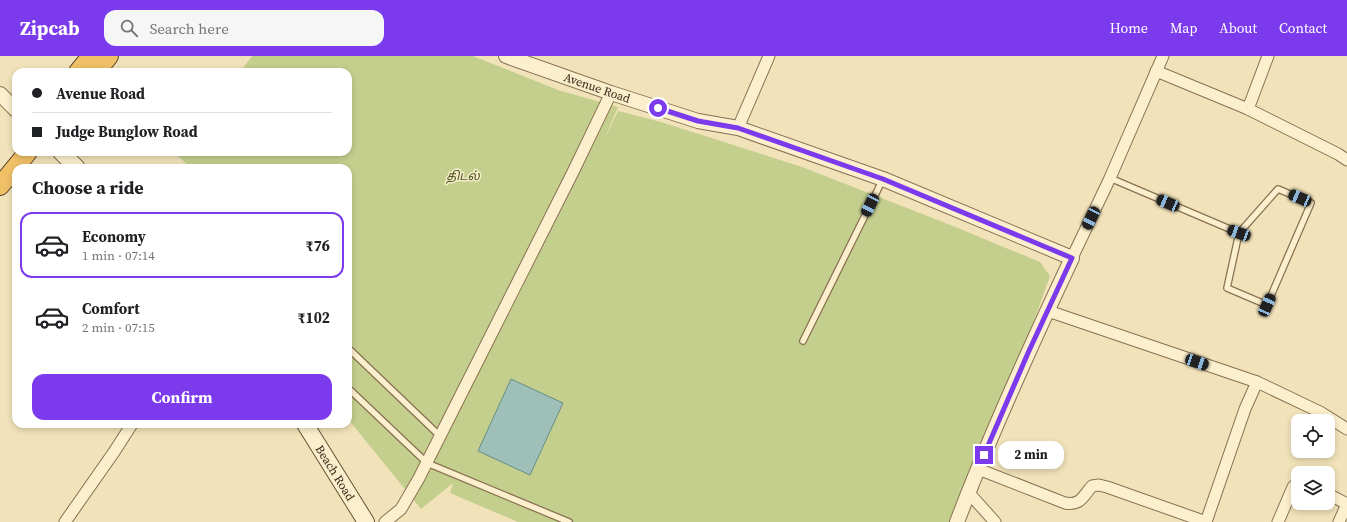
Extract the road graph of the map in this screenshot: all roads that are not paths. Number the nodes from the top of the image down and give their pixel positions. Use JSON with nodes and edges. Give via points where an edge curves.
{"nodes":[{"id":1,"x":91,"y":56,"type":"edge"},
{"id":2,"x":109,"y":56,"type":"edge"},
{"id":3,"x":506,"y":56,"type":"edge"},
{"id":4,"x":769,"y":56,"type":"edge"},
{"id":5,"x":1163,"y":56,"type":"edge"},
{"id":6,"x":1268,"y":56,"type":"edge"},
{"id":7,"x":81,"y":68,"type":"edge"},
{"id":8,"x":99,"y":68,"type":"edge"},
{"id":9,"x":1156,"y":72,"type":"junction"},
{"id":10,"x":611,"y":93,"type":"junction"},
{"id":11,"x":0,"y":94,"type":"edge"},
{"id":12,"x":12,"y":106,"type":"edge"},
{"id":13,"x":1248,"y":109,"type":"junction"},
{"id":14,"x":738,"y":128,"type":"junction"},
{"id":15,"x":12,"y":153,"type":"edge"},
{"id":16,"x":25,"y":156,"type":"edge"},
{"id":17,"x":65,"y":156,"type":"edge"},
{"id":18,"x":1347,"y":160,"type":"edge"},
{"id":19,"x":18,"y":164,"type":"edge"},
{"id":20,"x":73,"y":164,"type":"edge"},
{"id":21,"x":0,"y":168,"type":"edge"},
{"id":22,"x":12,"y":171,"type":"edge"},
{"id":23,"x":1110,"y":178,"type":"junction"},
{"id":24,"x":883,"y":179,"type":"junction"},
{"id":25,"x":0,"y":186,"type":"edge"},
{"id":26,"x":1239,"y":233,"type":"junction"},
{"id":27,"x":1072,"y":258,"type":"junction"},
{"id":28,"x":1048,"y":311,"type":"junction"},
{"id":29,"x":803,"y":341,"type":"dead end"},
{"id":30,"x":352,"y":354,"type":"edge"},
{"id":31,"x":1257,"y":382,"type":"junction"},
{"id":32,"x":352,"y":392,"type":"edge"},
{"id":33,"x":129,"y":428,"type":"edge"},
{"id":34,"x":307,"y":428,"type":"edge"},
{"id":35,"x":1347,"y":429,"type":"edge"},
{"id":36,"x":440,"y":436,"type":"junction"},
{"id":37,"x":427,"y":463,"type":"junction"},
{"id":38,"x":978,"y":470,"type":"junction"},
{"id":39,"x":1291,"y":491,"type":"edge"},
{"id":40,"x":968,"y":492,"type":"junction"},
{"id":41,"x":1335,"y":498,"type":"edge"},
{"id":42,"x":1347,"y":504,"type":"edge"},
{"id":43,"x":65,"y":522,"type":"edge"},
{"id":44,"x":366,"y":522,"type":"edge"},
{"id":45,"x":385,"y":522,"type":"edge"},
{"id":46,"x":569,"y":522,"type":"edge"},
{"id":47,"x":957,"y":522,"type":"edge"},
{"id":48,"x":995,"y":522,"type":"edge"},
{"id":49,"x":1206,"y":522,"type":"edge"},
{"id":50,"x":1278,"y":522,"type":"edge"},
{"id":51,"x":1340,"y":522,"type":"edge"}],
"edges":[{"from":1,"to":7,"type":"highway"},
{"from":2,"to":8,"type":"highway"},
{"from":3,"to":10,"type":"street","name":"Avenue Road"},
{"from":4,"to":14,"type":"street"},
{"from":5,"to":9,"type":"street"},
{"from":6,"to":13,"type":"street"},
{"from":9,"to":13,"type":"street"},
{"from":9,"to":23,"type":"street"},
{"from":10,"to":14,"type":"street","name":"Avenue Road","via":[[698,121]]},
{"from":10,"to":36,"type":"street"},
{"from":11,"to":12,"type":"street"},
{"from":13,"to":18,"type":"street"},
{"from":14,"to":24,"type":"street","name":"Avenue Road"},
{"from":15,"to":21,"type":"highway"},
{"from":16,"to":19,"type":"highway"},
{"from":17,"to":20,"type":"main road"},
{"from":22,"to":25,"type":"highway"},
{"from":23,"to":26,"type":"lane"},
{"from":23,"to":27,"type":"street"},
{"from":24,"to":27,"type":"street","name":"Avenue Road"},
{"from":24,"to":29,"type":"lane"},
{"from":26,"to":26,"type":"lane","via":[[1227,288],[1267,305],[1311,203],[1278,189]]},
{"from":27,"to":28,"type":"street"},
{"from":28,"to":31,"type":"street"},
{"from":28,"to":38,"type":"street"},
{"from":30,"to":36,"type":"lane"},
{"from":31,"to":35,"type":"street","via":[[1320,412]]},
{"from":31,"to":49,"type":"street","via":[[1245,409]]},
{"from":32,"to":37,"type":"lane"},
{"from":33,"to":43,"type":"street"},
{"from":34,"to":44,"type":"main road","name":"Beach Road"},
{"from":36,"to":37,"type":"street"},
{"from":37,"to":45,"type":"street","via":[[401,509]]},
{"from":37,"to":46,"type":"lane"},
{"from":38,"to":40,"type":"street"},
{"from":38,"to":49,"type":"street","via":[[1065,503],[1080,501],[1092,486],[1098,485]]},
{"from":39,"to":50,"type":"street"},
{"from":40,"to":47,"type":"street"},
{"from":40,"to":48,"type":"street"},
{"from":41,"to":42,"type":"street"},
{"from":42,"to":51,"type":"street"}]}
